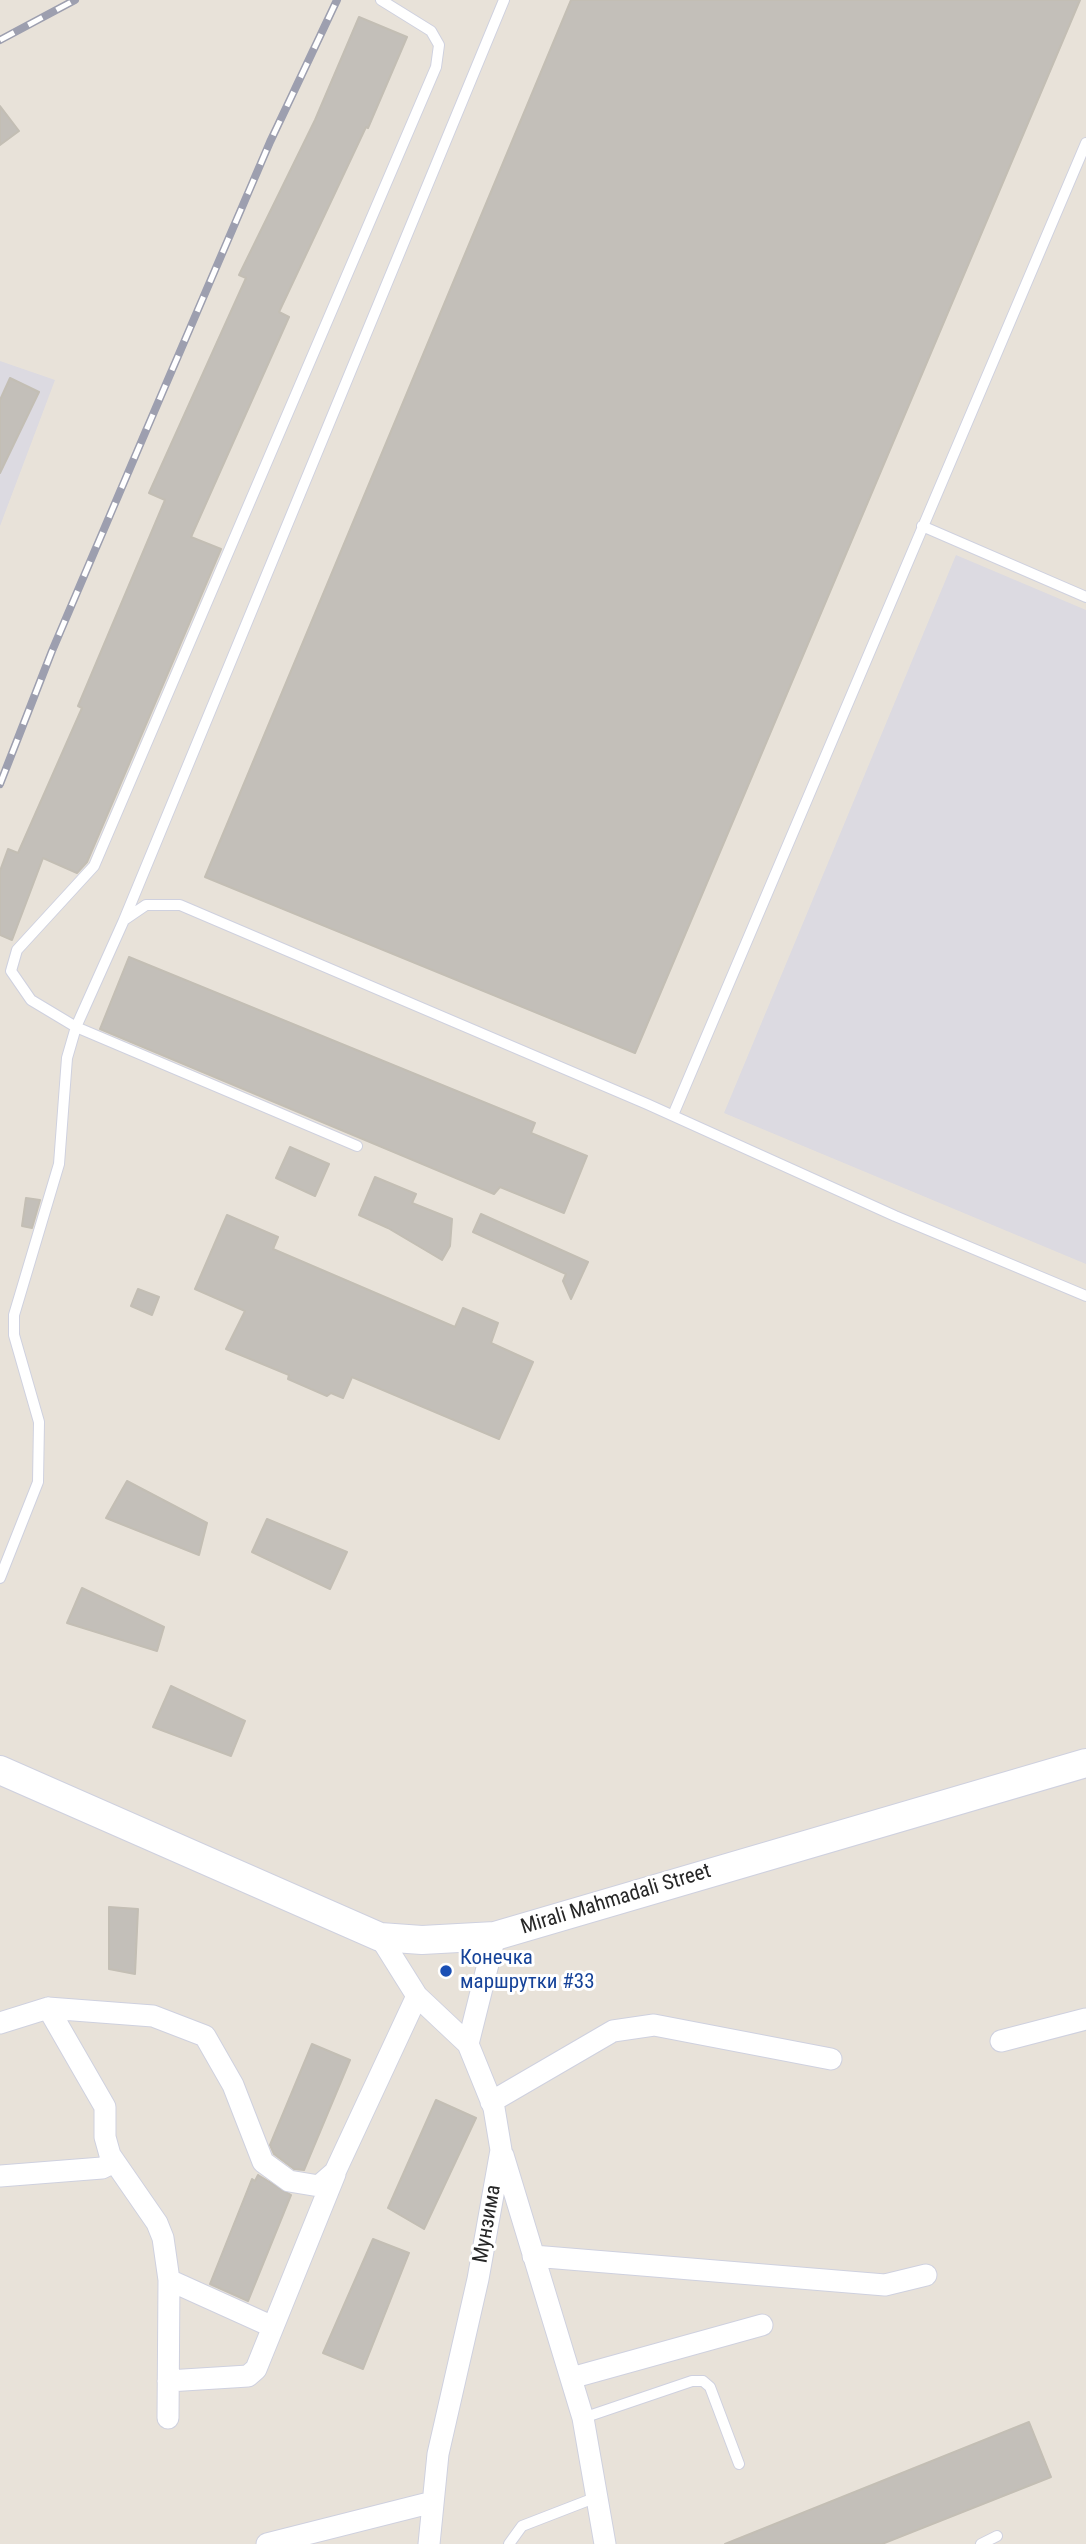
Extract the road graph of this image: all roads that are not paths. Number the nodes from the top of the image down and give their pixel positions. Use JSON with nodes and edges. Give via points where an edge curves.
{"nodes":[{"id":1,"x":380,"y":0,"type":"edge"},
{"id":2,"x":504,"y":0,"type":"edge"},
{"id":3,"x":1086,"y":143,"type":"edge"},
{"id":4,"x":922,"y":526,"type":"junction"},
{"id":5,"x":1086,"y":597,"type":"edge"},
{"id":6,"x":124,"y":920,"type":"junction"},
{"id":7,"x":76,"y":1027,"type":"junction"},
{"id":8,"x":673,"y":1115,"type":"junction"},
{"id":9,"x":357,"y":1146,"type":"dead end"},
{"id":10,"x":1086,"y":1296,"type":"edge"},
{"id":11,"x":0,"y":1578,"type":"edge"},
{"id":12,"x":1086,"y":1763,"type":"edge"},
{"id":13,"x":0,"y":1770,"type":"edge"},
{"id":14,"x":495,"y":1936,"type":"junction"},
{"id":15,"x":380,"y":1937,"type":"junction"},
{"id":16,"x":417,"y":1996,"type":"junction"},
{"id":17,"x":48,"y":2008,"type":"junction"},
{"id":18,"x":1086,"y":2019,"type":"edge"},
{"id":19,"x":0,"y":2023,"type":"edge"},
{"id":20,"x":1002,"y":2041,"type":"dead end"},
{"id":21,"x":468,"y":2044,"type":"junction"},
{"id":22,"x":831,"y":2059,"type":"dead end"},
{"id":23,"x":491,"y":2102,"type":"junction"},
{"id":24,"x":501,"y":2150,"type":"junction"},
{"id":25,"x":114,"y":2162,"type":"junction"},
{"id":26,"x":335,"y":2172,"type":"junction"},
{"id":27,"x":0,"y":2175,"type":"edge"},
{"id":28,"x":533,"y":2256,"type":"junction"},
{"id":29,"x":926,"y":2275,"type":"dead end"},
{"id":30,"x":169,"y":2280,"type":"junction"},
{"id":31,"x":762,"y":2325,"type":"dead end"},
{"id":32,"x":273,"y":2327,"type":"junction"},
{"id":33,"x":571,"y":2378,"type":"junction"},
{"id":34,"x":167,"y":2381,"type":"junction"},
{"id":35,"x":168,"y":2418,"type":"dead end"},
{"id":36,"x":583,"y":2418,"type":"junction"},
{"id":37,"x":739,"y":2464,"type":"dead end"},
{"id":38,"x":597,"y":2497,"type":"junction"},
{"id":39,"x":433,"y":2502,"type":"junction"},
{"id":40,"x":997,"y":2536,"type":"dead end"},
{"id":41,"x":270,"y":2544,"type":"edge"},
{"id":42,"x":429,"y":2544,"type":"edge"},
{"id":43,"x":509,"y":2544,"type":"edge"},
{"id":44,"x":605,"y":2544,"type":"edge"},
{"id":45,"x":981,"y":2544,"type":"edge"}],
"edges":[{"from":1,"to":7,"type":"lane","via":[[431,31],[439,45],[436,67],[94,866],[13,958],[11,971],[32,1000]]},
{"from":2,"to":6,"type":"lane"},
{"from":3,"to":4,"type":"lane"},
{"from":4,"to":5,"type":"lane"},
{"from":4,"to":8,"type":"lane"},
{"from":6,"to":7,"type":"lane"},
{"from":6,"to":8,"type":"lane","via":[[146,905],[180,905]]},
{"from":7,"to":9,"type":"lane"},
{"from":7,"to":11,"type":"lane","via":[[67,1058],[59,1164],[14,1314],[14,1335],[39,1422],[38,1482]]},
{"from":8,"to":10,"type":"lane"},
{"from":12,"to":14,"type":"street","name":"Mirali Mahmadali Street"},
{"from":13,"to":15,"type":"street","name":"Mirali Mahmadali Street"},
{"from":14,"to":15,"type":"street","name":"Mirali Mahmadali Street"},
{"from":14,"to":21,"type":"street"},
{"from":15,"to":16,"type":"street","name":"Мунзима"},
{"from":16,"to":21,"type":"street","name":"Мунзима"},
{"from":16,"to":26,"type":"street"},
{"from":17,"to":19,"type":"street"},
{"from":17,"to":25,"type":"street","via":[[105,2107],[105,2137]]},
{"from":17,"to":26,"type":"street","via":[[153,2015],[205,2036],[233,2085],[263,2162],[289,2180],[319,2186]]},
{"from":18,"to":20,"type":"street"},
{"from":21,"to":23,"type":"street","name":"Мунзима"},
{"from":22,"to":23,"type":"street","via":[[654,2025],[613,2031]]},
{"from":23,"to":24,"type":"street","name":"Мунзима"},
{"from":24,"to":28,"type":"street"},
{"from":24,"to":39,"type":"street","name":"Мунзима","via":[[478,2279],[438,2454]]},
{"from":25,"to":27,"type":"street","via":[[102,2168]]},
{"from":25,"to":30,"type":"street","via":[[157,2223]]},
{"from":26,"to":32,"type":"street"},
{"from":28,"to":29,"type":"street","via":[[885,2285]]},
{"from":28,"to":33,"type":"street"},
{"from":30,"to":32,"type":"street"},
{"from":30,"to":34,"type":"street"},
{"from":31,"to":33,"type":"street"},
{"from":32,"to":34,"type":"street","via":[[256,2369],[248,2376]]},
{"from":33,"to":36,"type":"street"},
{"from":34,"to":35,"type":"street"},
{"from":36,"to":37,"type":"lane","via":[[703,2381],[710,2387]]},
{"from":36,"to":38,"type":"street"},
{"from":38,"to":43,"type":"lane","via":[[523,2526]]},
{"from":38,"to":44,"type":"street"},
{"from":39,"to":41,"type":"street"},
{"from":39,"to":42,"type":"street","name":"Мунзима"},
{"from":40,"to":45,"type":"lane"}]}
